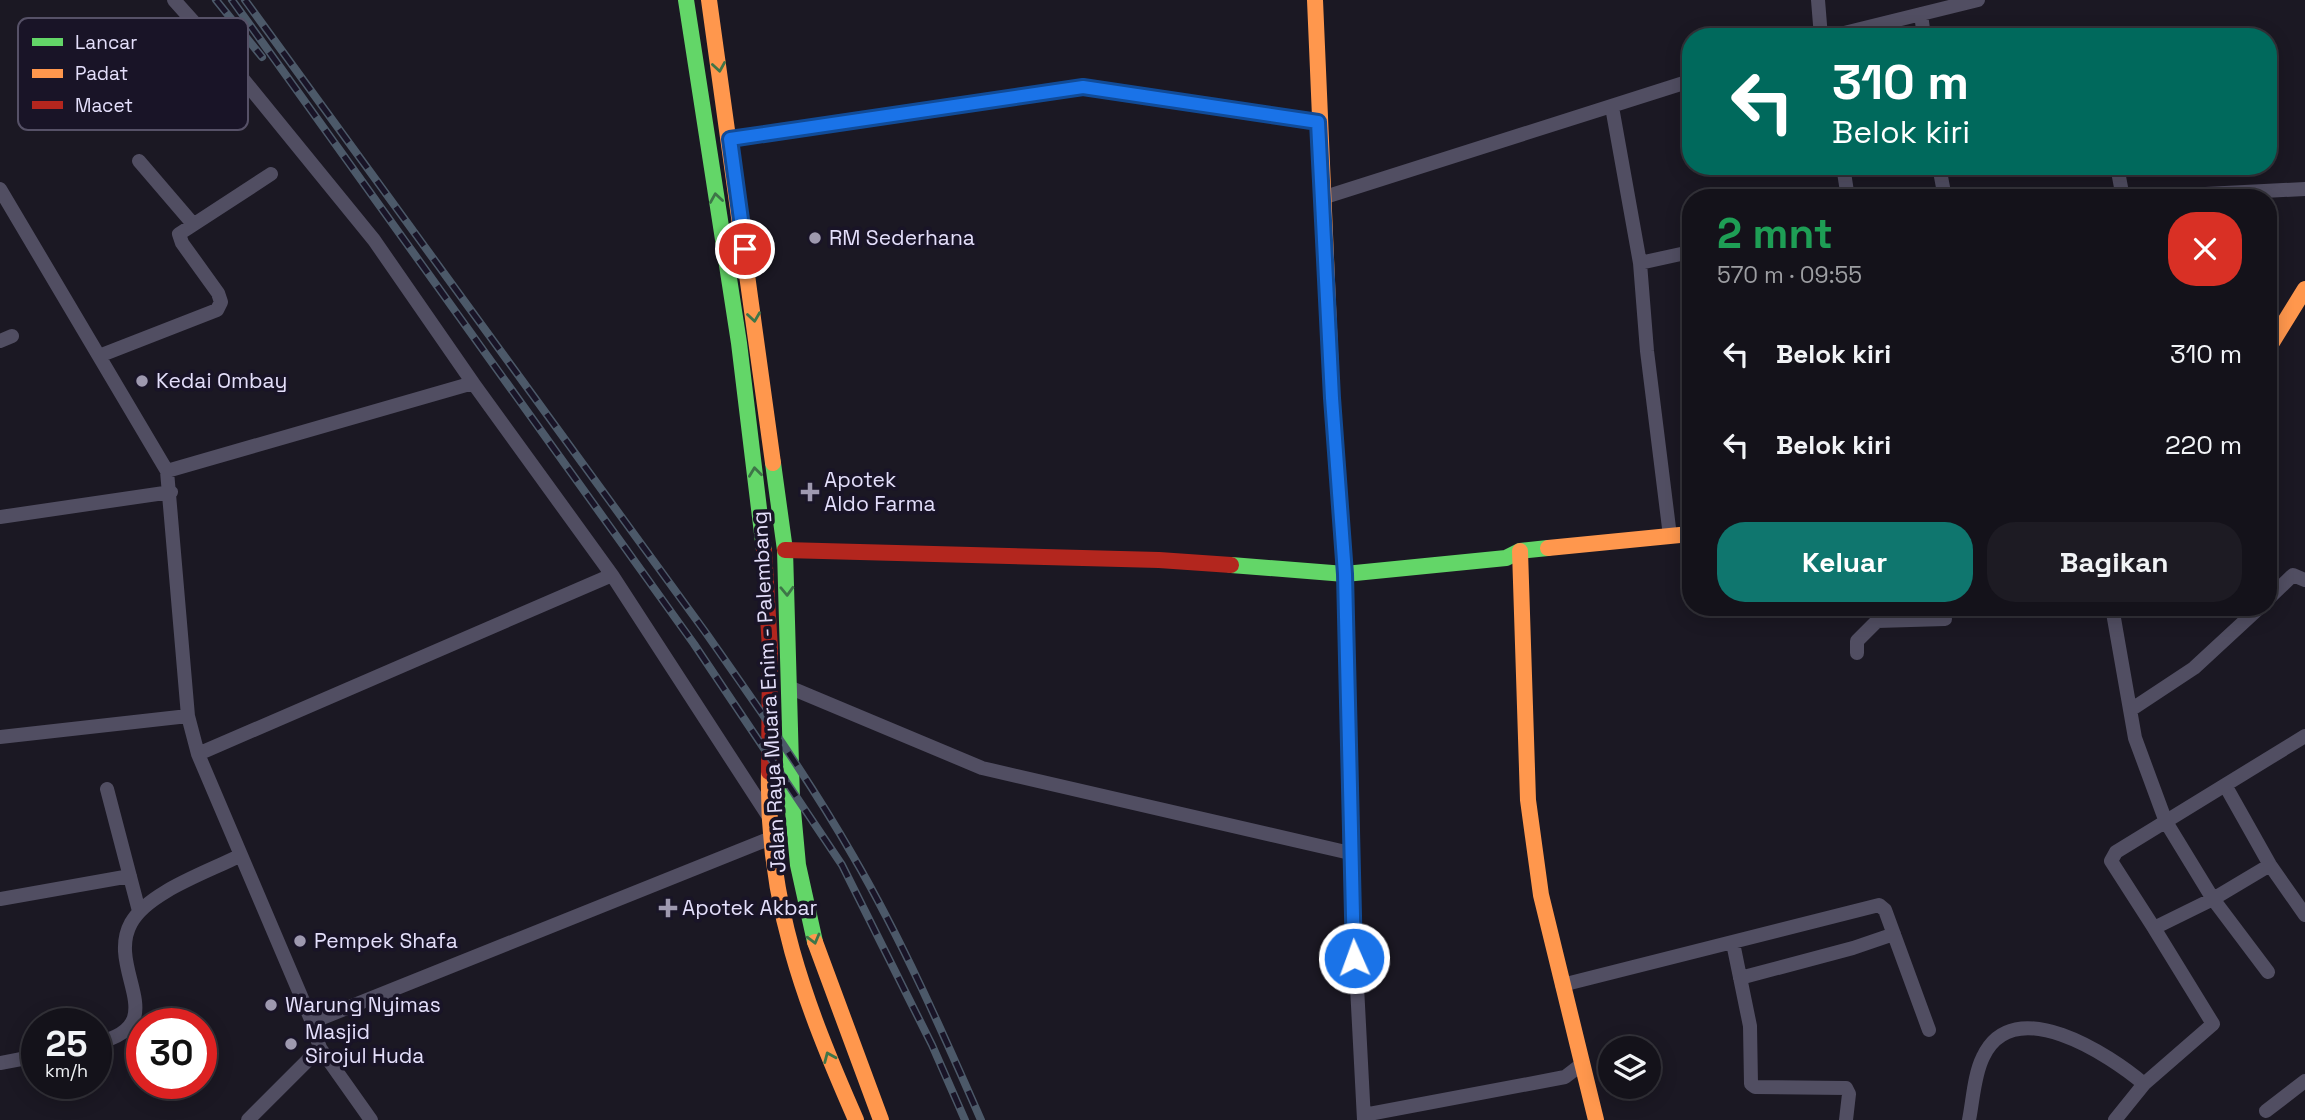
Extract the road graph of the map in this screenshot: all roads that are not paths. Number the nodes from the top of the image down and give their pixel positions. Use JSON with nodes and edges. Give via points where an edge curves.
{"nodes":[{"id":1,"x":174,"y":0,"type":"edge"},
{"id":2,"x":686,"y":0,"type":"edge"},
{"id":3,"x":709,"y":0,"type":"edge"},
{"id":4,"x":1818,"y":0,"type":"edge"},
{"id":5,"x":1978,"y":0,"type":"edge"},
{"id":6,"x":1317,"y":1,"type":"edge"},
{"id":7,"x":1921,"y":14,"type":"junction"},
{"id":8,"x":190,"y":18,"type":"edge"},
{"id":9,"x":1820,"y":28,"type":"edge"},
{"id":10,"x":1864,"y":28,"type":"edge"},
{"id":11,"x":1923,"y":28,"type":"edge"},
{"id":12,"x":248,"y":85,"type":"edge"},
{"id":13,"x":1682,"y":85,"type":"edge"},
{"id":14,"x":1612,"y":107,"type":"junction"},
{"id":15,"x":1318,"y":122,"type":"junction"},
{"id":16,"x":730,"y":139,"type":"junction"},
{"id":17,"x":139,"y":160,"type":"dead end"},
{"id":18,"x":271,"y":174,"type":"dead end"},
{"id":19,"x":0,"y":189,"type":"edge"},
{"id":20,"x":2305,"y":189,"type":"edge"},
{"id":21,"x":2277,"y":190,"type":"edge"},
{"id":22,"x":1322,"y":198,"type":"junction"},
{"id":23,"x":193,"y":224,"type":"junction"},
{"id":24,"x":1682,"y":254,"type":"edge"},
{"id":25,"x":1640,"y":263,"type":"junction"},
{"id":26,"x":2305,"y":289,"type":"edge"},
{"id":27,"x":2277,"y":334,"type":"edge"},
{"id":28,"x":99,"y":356,"type":"junction"},
{"id":29,"x":473,"y":383,"type":"junction"},
{"id":30,"x":167,"y":471,"type":"junction"},
{"id":31,"x":171,"y":492,"type":"junction"},
{"id":32,"x":0,"y":517,"type":"edge"},
{"id":33,"x":1682,"y":535,"type":"edge"},
{"id":34,"x":1670,"y":536,"type":"junction"},
{"id":35,"x":785,"y":550,"type":"junction"},
{"id":36,"x":1520,"y":551,"type":"junction"},
{"id":37,"x":1345,"y":574,"type":"junction"},
{"id":38,"x":612,"y":575,"type":"junction"},
{"id":39,"x":2305,"y":580,"type":"edge"},
{"id":40,"x":2277,"y":590,"type":"edge"},
{"id":41,"x":1875,"y":616,"type":"edge"},
{"id":42,"x":1904,"y":616,"type":"edge"},
{"id":43,"x":2114,"y":616,"type":"edge"},
{"id":44,"x":2250,"y":616,"type":"edge"},
{"id":45,"x":1945,"y":619,"type":"dead end"},
{"id":46,"x":1857,"y":653,"type":"dead end"},
{"id":47,"x":791,"y":688,"type":"junction"},
{"id":48,"x":2132,"y":709,"type":"junction"},
{"id":49,"x":188,"y":716,"type":"junction"},
{"id":50,"x":2305,"y":736,"type":"edge"},
{"id":51,"x":0,"y":737,"type":"edge"},
{"id":52,"x":198,"y":754,"type":"junction"},
{"id":53,"x":2225,"y":785,"type":"junction"},
{"id":54,"x":107,"y":789,"type":"dead end"},
{"id":55,"x":768,"y":815,"type":"junction"},
{"id":56,"x":2166,"y":822,"type":"junction"},
{"id":57,"x":771,"y":838,"type":"junction"},
{"id":58,"x":1350,"y":853,"type":"junction"},
{"id":59,"x":239,"y":856,"type":"junction"},
{"id":60,"x":2270,"y":864,"type":"junction"},
{"id":61,"x":130,"y":876,"type":"junction"},
{"id":62,"x":0,"y":899,"type":"edge"},
{"id":63,"x":2213,"y":899,"type":"junction"},
{"id":64,"x":139,"y":911,"type":"junction"},
{"id":65,"x":2305,"y":915,"type":"edge"},
{"id":66,"x":2154,"y":928,"type":"junction"},
{"id":67,"x":1894,"y":934,"type":"junction"},
{"id":68,"x":1733,"y":943,"type":"junction"},
{"id":69,"x":2268,"y":972,"type":"dead end"},
{"id":70,"x":1740,"y":978,"type":"junction"},
{"id":71,"x":1562,"y":985,"type":"junction"},
{"id":72,"x":312,"y":1022,"type":"junction"},
{"id":73,"x":1930,"y":1030,"type":"dead end"},
{"id":74,"x":112,"y":1038,"type":"edge"},
{"id":75,"x":320,"y":1048,"type":"junction"},
{"id":76,"x":21,"y":1059,"type":"edge"},
{"id":77,"x":0,"y":1063,"type":"edge"},
{"id":78,"x":1582,"y":1064,"type":"junction"},
{"id":79,"x":2305,"y":1081,"type":"edge"},
{"id":80,"x":2144,"y":1084,"type":"junction"},
{"id":81,"x":2266,"y":1111,"type":"dead end"},
{"id":82,"x":1364,"y":1118,"type":"edge"},
{"id":83,"x":248,"y":1120,"type":"edge"},
{"id":84,"x":370,"y":1120,"type":"edge"},
{"id":85,"x":856,"y":1120,"type":"edge"},
{"id":86,"x":881,"y":1120,"type":"edge"},
{"id":87,"x":1597,"y":1120,"type":"edge"},
{"id":88,"x":1846,"y":1120,"type":"edge"},
{"id":89,"x":1969,"y":1120,"type":"edge"},
{"id":90,"x":2115,"y":1120,"type":"edge"}],
"edges":[{"from":1,"to":8,"type":"street"},
{"from":55,"to":2,"type":"main road","name":"Jalan Raya Muara Enim - Palembang","one_way":true,"via":[[765,552]]},
{"from":3,"to":16,"type":"main road","name":"Jalan Raya Muara Enim - Palembang","one_way":true},
{"from":4,"to":9,"type":"street"},
{"from":5,"to":7,"type":"street"},
{"from":6,"to":15,"type":"main road"},
{"from":7,"to":10,"type":"street"},
{"from":7,"to":11,"type":"street"},
{"from":12,"to":29,"type":"street","via":[[374,240]]},
{"from":13,"to":14,"type":"street"},
{"from":14,"to":22,"type":"street"},
{"from":14,"to":25,"type":"street"},
{"from":15,"to":16,"type":"street","via":[[1083,87]]},
{"from":15,"to":22,"type":"main road"},
{"from":16,"to":35,"type":"main road","name":"Jalan Raya Muara Enim - Palembang","one_way":true},
{"from":17,"to":23,"type":"street"},
{"from":18,"to":23,"type":"street"},
{"from":19,"to":28,"type":"street"},
{"from":20,"to":21,"type":"street"},
{"from":22,"to":37,"type":"main road"},
{"from":23,"to":28,"type":"street","via":[[179,237],[215,286],[221,302],[218,309]]},
{"from":24,"to":25,"type":"street"},
{"from":25,"to":34,"type":"street"},
{"from":26,"to":27,"type":"main road"},
{"from":28,"to":30,"type":"street"},
{"from":29,"to":30,"type":"street"},
{"from":29,"to":38,"type":"street"},
{"from":30,"to":31,"type":"street"},
{"from":31,"to":32,"type":"street"},
{"from":31,"to":49,"type":"street"},
{"from":33,"to":34,"type":"main road"},
{"from":34,"to":36,"type":"main road"},
{"from":35,"to":37,"type":"main road","via":[[1159,560]]},
{"from":35,"to":47,"type":"main road","name":"Jalan Raya Muara Enim - Palembang","one_way":true},
{"from":36,"to":37,"type":"main road","via":[[1506,558]]},
{"from":36,"to":71,"type":"main road","via":[[1528,800],[1541,895]]},
{"from":37,"to":58,"type":"street"},
{"from":38,"to":52,"type":"street"},
{"from":38,"to":55,"type":"street"},
{"from":39,"to":40,"type":"street","via":[[2293,575]]},
{"from":41,"to":46,"type":"street","via":[[1860,635]]},
{"from":42,"to":45,"type":"street"},
{"from":43,"to":48,"type":"street"},
{"from":44,"to":48,"type":"street","via":[[2194,668]]},
{"from":47,"to":58,"type":"street","via":[[982,768]]},
{"from":47,"to":86,"type":"main road","name":"Jalan Raya Muara Enim - Palembang","one_way":true,"via":[[792,800],[808,916],[819,958]]},
{"from":48,"to":56,"type":"street","via":[[2141,760]]},
{"from":49,"to":51,"type":"street"},
{"from":49,"to":52,"type":"street"},
{"from":50,"to":53,"type":"street"},
{"from":52,"to":59,"type":"street"},
{"from":53,"to":56,"type":"street"},
{"from":53,"to":60,"type":"street"},
{"from":54,"to":61,"type":"street"},
{"from":55,"to":57,"type":"main road","name":"Jalan Raya Muara Enim - Palembang"},
{"from":56,"to":63,"type":"street"},
{"from":56,"to":66,"type":"street","via":[[2116,852],[2111,861]]},
{"from":57,"to":72,"type":"street"},
{"from":85,"to":57,"type":"main road","name":"Jalan Raya Muara Enim - Palembang","one_way":true,"via":[[797,971]]},
{"from":58,"to":82,"type":"street"},
{"from":59,"to":64,"type":"street","via":[[153,899]]},
{"from":59,"to":72,"type":"street"},
{"from":60,"to":63,"type":"street"},
{"from":60,"to":65,"type":"street"},
{"from":61,"to":62,"type":"street"},
{"from":61,"to":64,"type":"street"},
{"from":63,"to":66,"type":"street"},
{"from":63,"to":69,"type":"street"},
{"from":64,"to":74,"type":"street","via":[[130,925],[124,953],[136,1018],[131,1027]]},
{"from":66,"to":80,"type":"street","via":[[2213,1021]]},
{"from":67,"to":68,"type":"street","via":[[1885,910],[1875,905]]},
{"from":67,"to":70,"type":"street"},
{"from":67,"to":73,"type":"street"},
{"from":68,"to":70,"type":"street"},
{"from":68,"to":71,"type":"street"},
{"from":70,"to":88,"type":"street","via":[[1750,1026],[1751,1084],[1846,1088]]},
{"from":71,"to":78,"type":"main road"},
{"from":72,"to":75,"type":"street"},
{"from":75,"to":83,"type":"street"},
{"from":75,"to":84,"type":"street"},
{"from":76,"to":77,"type":"street"},
{"from":78,"to":82,"type":"street","via":[[1565,1077]]},
{"from":78,"to":87,"type":"main road"},
{"from":79,"to":81,"type":"street"},
{"from":80,"to":89,"type":"street","via":[[2105,1053],[2067,1036],[2019,1028],[2007,1032],[1983,1057]]},
{"from":80,"to":90,"type":"street"}]}
